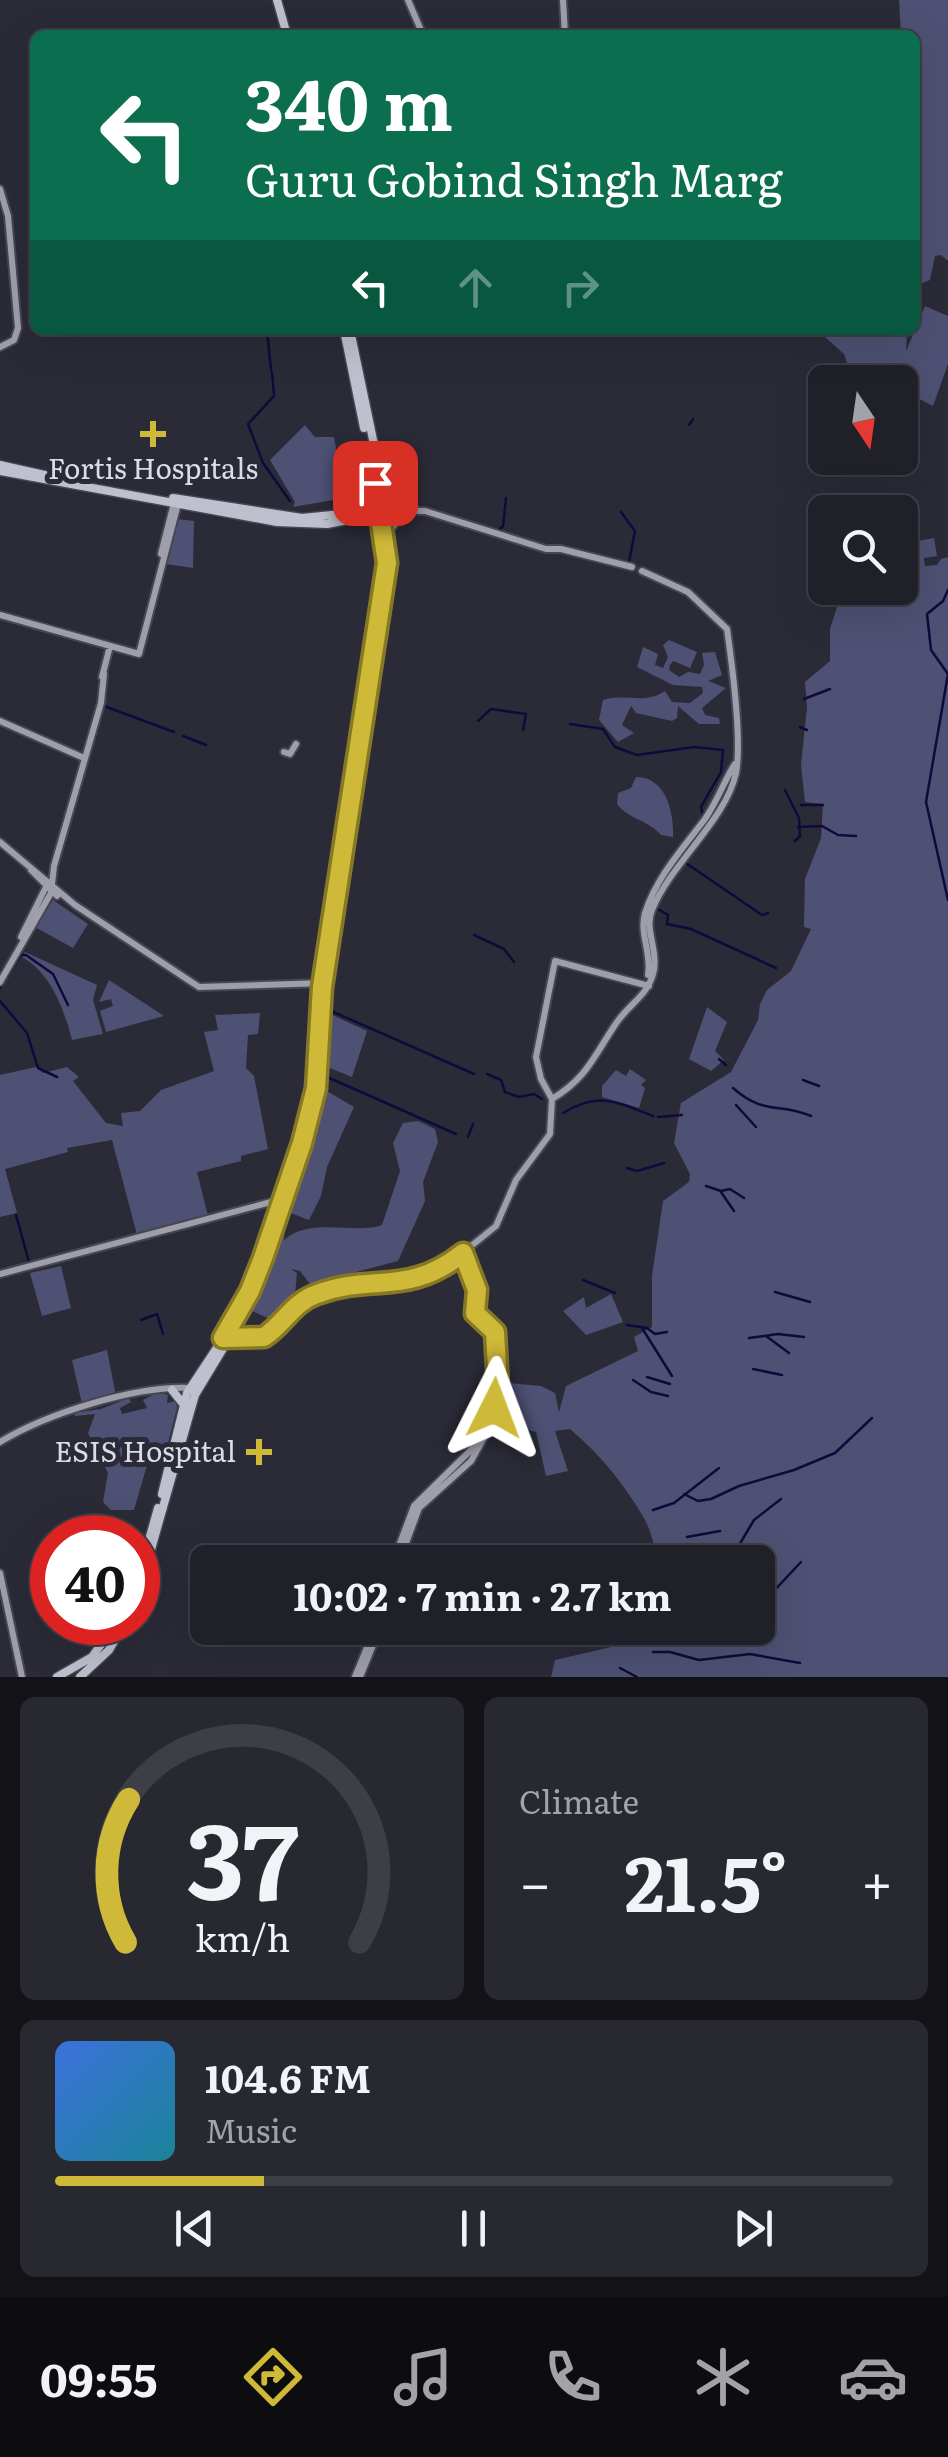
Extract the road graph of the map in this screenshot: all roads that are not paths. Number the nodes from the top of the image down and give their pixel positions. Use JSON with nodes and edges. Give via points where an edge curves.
{"nodes":[{"id":1,"x":275,"y":0,"type":"edge"},
{"id":2,"x":408,"y":0,"type":"edge"},
{"id":3,"x":563,"y":0,"type":"edge"},
{"id":4,"x":283,"y":30,"type":"edge"},
{"id":5,"x":421,"y":30,"type":"edge"},
{"id":6,"x":566,"y":30,"type":"edge"},
{"id":7,"x":0,"y":190,"type":"edge"},
{"id":8,"x":348,"y":335,"type":"edge"},
{"id":9,"x":348,"y":335,"type":"edge"},
{"id":10,"x":0,"y":345,"type":"edge"},
{"id":11,"x":0,"y":468,"type":"edge"},
{"id":12,"x":385,"y":497,"type":"junction"},
{"id":13,"x":176,"y":502,"type":"junction"},
{"id":14,"x":405,"y":508,"type":"junction"},
{"id":15,"x":383,"y":512,"type":"junction"},
{"id":16,"x":346,"y":518,"type":"junction"},
{"id":17,"x":366,"y":518,"type":"junction"},
{"id":18,"x":387,"y":533,"type":"junction"},
{"id":19,"x":628,"y":565,"type":"dead end"},
{"id":20,"x":642,"y":571,"type":"dead end"},
{"id":21,"x":0,"y":613,"type":"edge"},
{"id":22,"x":112,"y":647,"type":"junction"},
{"id":23,"x":0,"y":721,"type":"edge"},
{"id":24,"x":296,"y":744,"type":"dead end"},
{"id":25,"x":284,"y":752,"type":"dead end"},
{"id":26,"x":84,"y":758,"type":"junction"},
{"id":27,"x":0,"y":842,"type":"edge"},
{"id":28,"x":49,"y":887,"type":"junction"},
{"id":29,"x":42,"y":902,"type":"junction"},
{"id":30,"x":19,"y":948,"type":"junction"},
{"id":31,"x":0,"y":982,"type":"edge"},
{"id":32,"x":323,"y":987,"type":"junction"},
{"id":33,"x":646,"y":987,"type":"junction"},
{"id":34,"x":552,"y":1100,"type":"junction"},
{"id":35,"x":278,"y":1208,"type":"junction"},
{"id":36,"x":463,"y":1253,"type":"junction"},
{"id":37,"x":0,"y":1274,"type":"edge"},
{"id":38,"x":233,"y":1334,"type":"junction"},
{"id":39,"x":170,"y":1389,"type":"junction"},
{"id":40,"x":192,"y":1391,"type":"junction"},
{"id":41,"x":184,"y":1404,"type":"junction"},
{"id":42,"x":0,"y":1444,"type":"edge"},
{"id":43,"x":157,"y":1515,"type":"edge"},
{"id":44,"x":158,"y":1515,"type":"edge"},
{"id":45,"x":404,"y":1545,"type":"edge"},
{"id":46,"x":0,"y":1573,"type":"edge"},
{"id":47,"x":101,"y":1645,"type":"edge"},
{"id":48,"x":110,"y":1645,"type":"edge"},
{"id":49,"x":370,"y":1645,"type":"edge"},
{"id":50,"x":22,"y":1677,"type":"edge"},
{"id":51,"x":57,"y":1677,"type":"edge"},
{"id":52,"x":80,"y":1677,"type":"edge"},
{"id":53,"x":358,"y":1677,"type":"edge"}],
"edges":[{"from":1,"to":4,"type":"main road"},
{"from":2,"to":5,"type":"street"},
{"from":3,"to":6,"type":"street"},
{"from":7,"to":10,"type":"street","via":[[18,328],[14,340]]},
{"from":8,"to":12,"type":"main road"},
{"from":9,"to":15,"type":"main road"},
{"from":11,"to":13,"type":"main road"},
{"from":12,"to":14,"type":"main road"},
{"from":12,"to":15,"type":"main road"},
{"from":13,"to":16,"type":"main road"},
{"from":13,"to":22,"type":"street","via":[[136,649]]},
{"from":14,"to":15,"type":"street"},
{"from":14,"to":18,"type":"street"},
{"from":14,"to":19,"type":"street"},
{"from":15,"to":16,"type":"main road"},
{"from":15,"to":17,"type":"main road"},
{"from":15,"to":18,"type":"main road"},
{"from":16,"to":17,"type":"main road"},
{"from":17,"to":18,"type":"main road"},
{"from":18,"to":32,"type":"main road","via":[[394,563]]},
{"from":20,"to":33,"type":"street","via":[[688,592],[727,629],[735,764],[708,820],[675,856],[649,909]]},
{"from":21,"to":22,"type":"street"},
{"from":22,"to":26,"type":"street"},
{"from":23,"to":26,"type":"street"},
{"from":24,"to":25,"type":"street"},
{"from":26,"to":28,"type":"street"},
{"from":27,"to":28,"type":"street"},
{"from":28,"to":29,"type":"street"},
{"from":28,"to":32,"type":"street","via":[[189,988]]},
{"from":29,"to":30,"type":"street"},
{"from":29,"to":30,"type":"street"},
{"from":30,"to":31,"type":"street"},
{"from":32,"to":35,"type":"main road","via":[[319,1100]]},
{"from":33,"to":34,"type":"street","via":[[589,1069]]},
{"from":33,"to":34,"type":"street","via":[[555,961],[536,1056]]},
{"from":34,"to":36,"type":"street","via":[[550,1134],[539,1154],[516,1180],[496,1226]]},
{"from":35,"to":37,"type":"street"},
{"from":35,"to":38,"type":"main road"},
{"from":35,"to":38,"type":"main road","via":[[256,1294]]},
{"from":36,"to":38,"type":"street","via":[[440,1271],[411,1280],[327,1287],[299,1299],[264,1337]]},
{"from":36,"to":45,"type":"street","via":[[477,1290],[475,1313],[495,1332],[503,1380],[494,1426],[471,1462],[420,1508]]},
{"from":38,"to":40,"type":"main road"},
{"from":39,"to":40,"type":"street"},
{"from":39,"to":41,"type":"main road"},
{"from":39,"to":42,"type":"street","via":[[68,1412]]},
{"from":40,"to":41,"type":"main road"},
{"from":40,"to":44,"type":"main road"},
{"from":41,"to":43,"type":"main road"},
{"from":46,"to":50,"type":"street"},
{"from":47,"to":51,"type":"main road"},
{"from":48,"to":52,"type":"main road"},
{"from":49,"to":53,"type":"street"}]}
